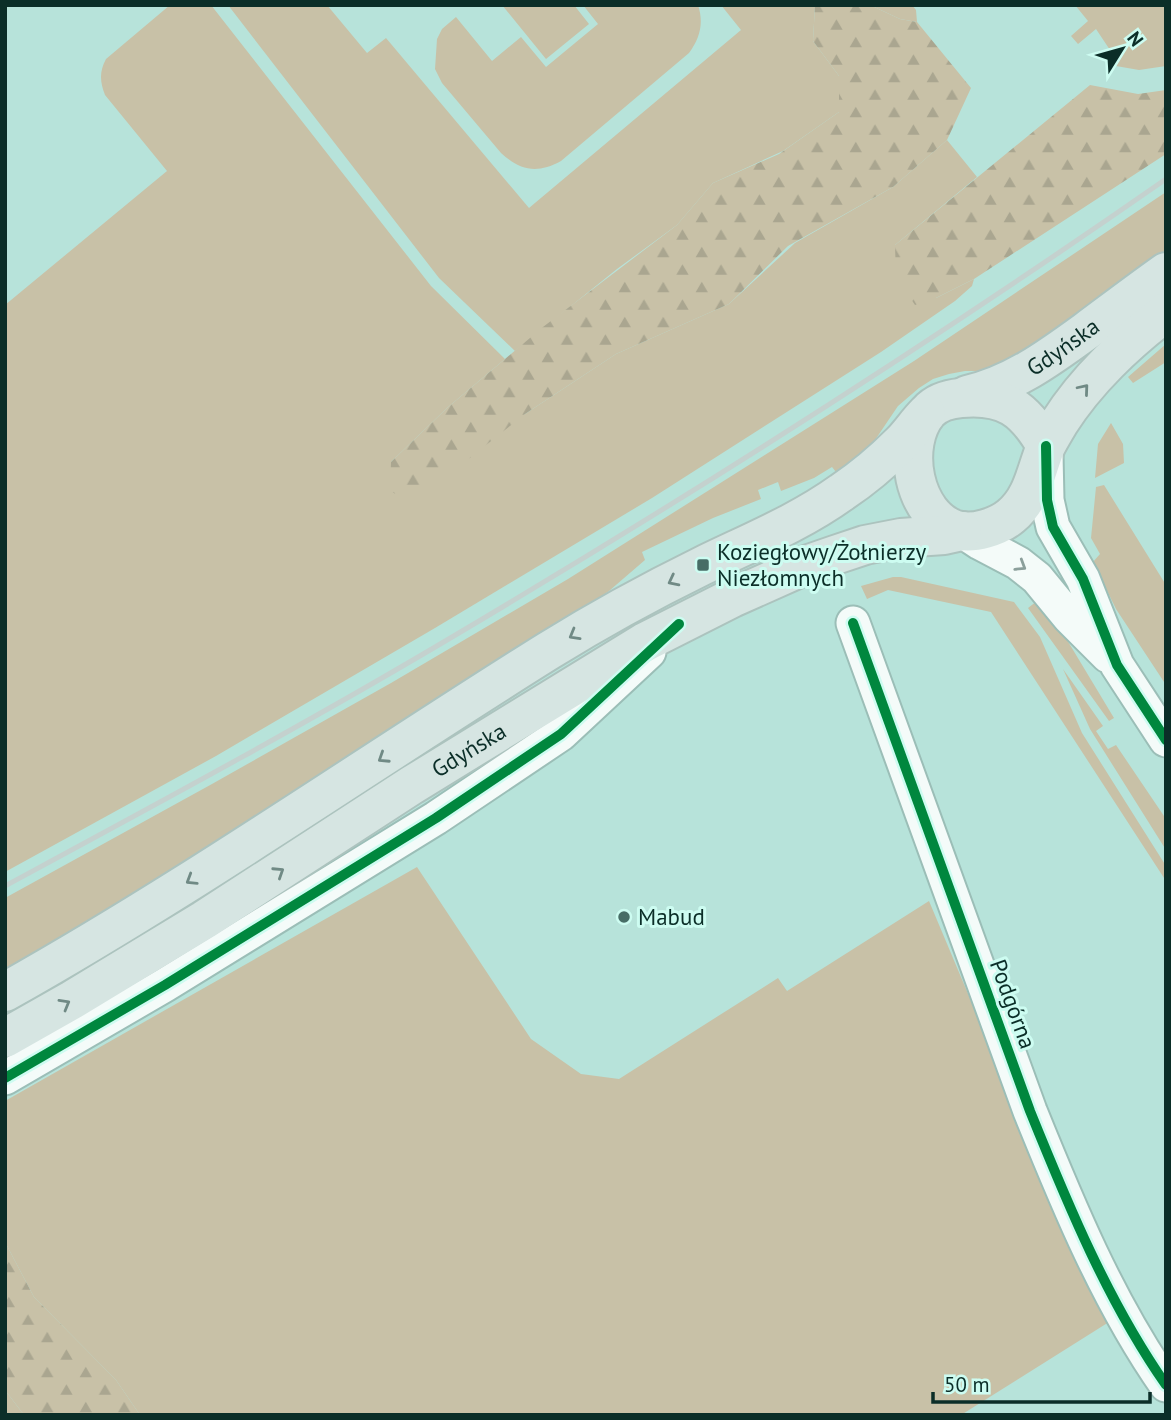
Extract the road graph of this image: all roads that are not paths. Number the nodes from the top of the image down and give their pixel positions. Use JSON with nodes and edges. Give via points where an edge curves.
{"nodes":[{"id":1,"x":1166,"y":272,"type":"edge"},
{"id":2,"x":1166,"y":312,"type":"edge"},
{"id":3,"x":938,"y":407,"type":"junction"},
{"id":4,"x":1046,"y":446,"type":"junction"},
{"id":5,"x":962,"y":531,"type":"junction"},
{"id":6,"x":853,"y":623,"type":"dead end"},
{"id":7,"x":679,"y":624,"type":"junction"},
{"id":8,"x":1117,"y":665,"type":"junction"},
{"id":9,"x":1166,"y":740,"type":"edge"},
{"id":10,"x":5,"y":992,"type":"edge"},
{"id":11,"x":5,"y":1038,"type":"edge"},
{"id":12,"x":5,"y":1078,"type":"edge"},
{"id":13,"x":1166,"y":1385,"type":"edge"}],
"edges":[{"from":1,"to":3,"type":"main road","name":"Gdyńska","via":[[1010,381]]},
{"from":4,"to":2,"type":"main road","name":"Gdyńska","one_way":true,"via":[[1105,364]]},
{"from":3,"to":4,"type":"main road","via":[[982,396],[1008,404],[1027,417]]},
{"from":3,"to":5,"type":"main road","via":[[918,432],[916,485],[941,522]]},
{"from":3,"to":10,"type":"main road","name":"Gdyńska","one_way":true,"via":[[842,493],[633,600],[549,650],[69,957]]},
{"from":4,"to":5,"type":"main road","via":[[1029,493],[1012,516],[989,528]]},
{"from":4,"to":8,"type":"street","via":[[1047,500],[1053,527],[1083,579]]},
{"from":5,"to":7,"type":"main road","name":"Gdyńska","via":[[865,545],[806,565]]},
{"from":5,"to":8,"type":"street","one_way":true,"via":[[1037,578]]},
{"from":6,"to":13,"type":"street","name":"Podgórna","via":[[1050,1162],[1114,1299]]},
{"from":11,"to":7,"type":"main road","name":"Gdyńska","one_way":true,"via":[[147,956],[412,785]]},
{"from":7,"to":12,"type":"street","via":[[561,734],[436,818]]},
{"from":8,"to":9,"type":"street"}]}
